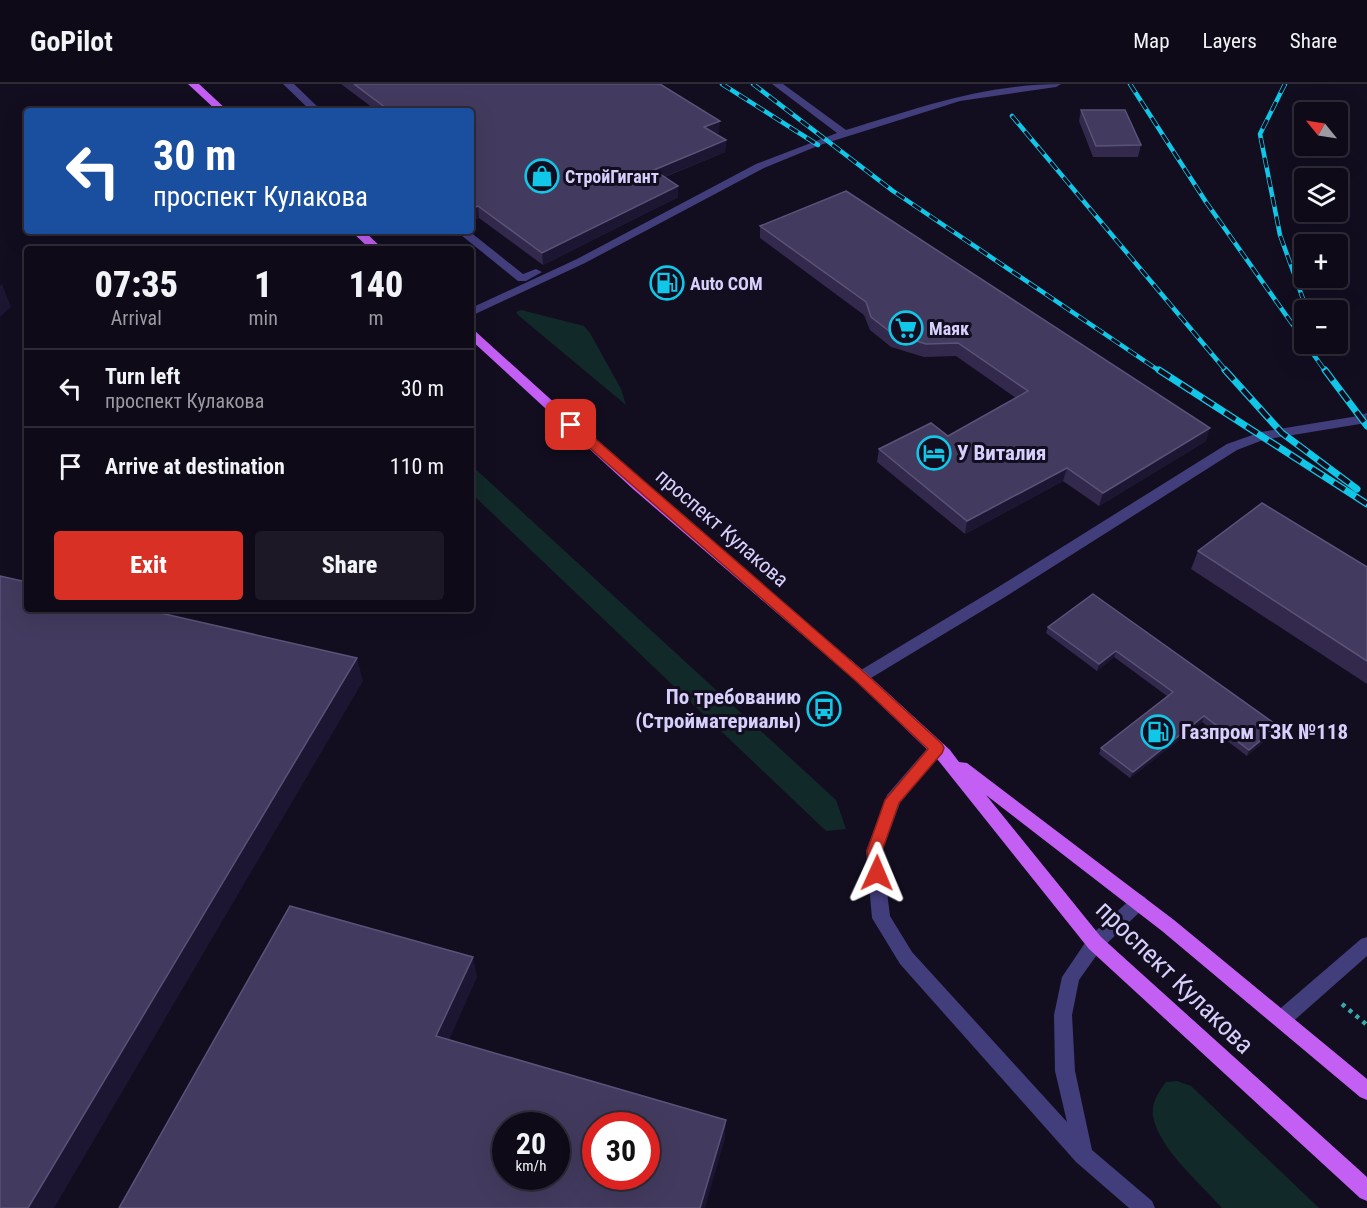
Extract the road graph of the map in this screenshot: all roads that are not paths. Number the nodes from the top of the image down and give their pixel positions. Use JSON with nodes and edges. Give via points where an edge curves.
{"nodes":[{"id":1,"x":193,"y":84,"type":"edge"},
{"id":2,"x":288,"y":84,"type":"edge"},
{"id":3,"x":777,"y":84,"type":"edge"},
{"id":4,"x":1056,"y":84,"type":"edge"},
{"id":5,"x":220,"y":108,"type":"edge"},
{"id":6,"x":314,"y":108,"type":"edge"},
{"id":7,"x":845,"y":134,"type":"junction"},
{"id":8,"x":752,"y":164,"type":"dead end"},
{"id":9,"x":360,"y":234,"type":"edge"},
{"id":10,"x":466,"y":234,"type":"edge"},
{"id":11,"x":374,"y":246,"type":"edge"},
{"id":12,"x":474,"y":311,"type":"edge"},
{"id":13,"x":474,"y":337,"type":"edge"},
{"id":14,"x":1367,"y":417,"type":"edge"},
{"id":15,"x":861,"y":677,"type":"junction"},
{"id":16,"x":941,"y":752,"type":"junction"},
{"id":17,"x":1139,"y":902,"type":"junction"},
{"id":18,"x":1095,"y":943,"type":"junction"},
{"id":19,"x":1367,"y":945,"type":"edge"},
{"id":20,"x":1282,"y":1019,"type":"junction"},
{"id":21,"x":1367,"y":1091,"type":"edge"},
{"id":22,"x":1083,"y":1155,"type":"junction"},
{"id":23,"x":1367,"y":1191,"type":"edge"},
{"id":24,"x":1145,"y":1208,"type":"edge"}],
"edges":[{"from":1,"to":5,"type":"main road"},
{"from":2,"to":6,"type":"street"},
{"from":3,"to":7,"type":"street"},
{"from":4,"to":7,"type":"street","via":[[959,98]]},
{"from":7,"to":12,"type":"street","via":[[760,166],[581,261]]},
{"from":8,"to":10,"type":"street","via":[[522,279]]},
{"from":9,"to":11,"type":"main road"},
{"from":13,"to":15,"type":"main road","name":"проспект Кулакова","via":[[638,486]]},
{"from":14,"to":15,"type":"street","via":[[1261,436],[1232,447]]},
{"from":15,"to":16,"type":"main road","name":"проспект Кулакова"},
{"from":16,"to":17,"type":"main road","name":"проспект Кулакова"},
{"from":16,"to":18,"type":"main road","name":"проспект Кулакова"},
{"from":16,"to":22,"type":"street","via":[[893,800],[874,851],[881,918],[906,958]]},
{"from":17,"to":18,"type":"street"},
{"from":17,"to":20,"type":"main road","name":"проспект Кулакова"},
{"from":18,"to":22,"type":"street","via":[[1071,977],[1063,1015],[1065,1071]]},
{"from":18,"to":23,"type":"main road","name":"проспект Кулакова"},
{"from":19,"to":20,"type":"street"},
{"from":20,"to":21,"type":"main road","name":"проспект Кулакова"},
{"from":22,"to":24,"type":"street"}]}
